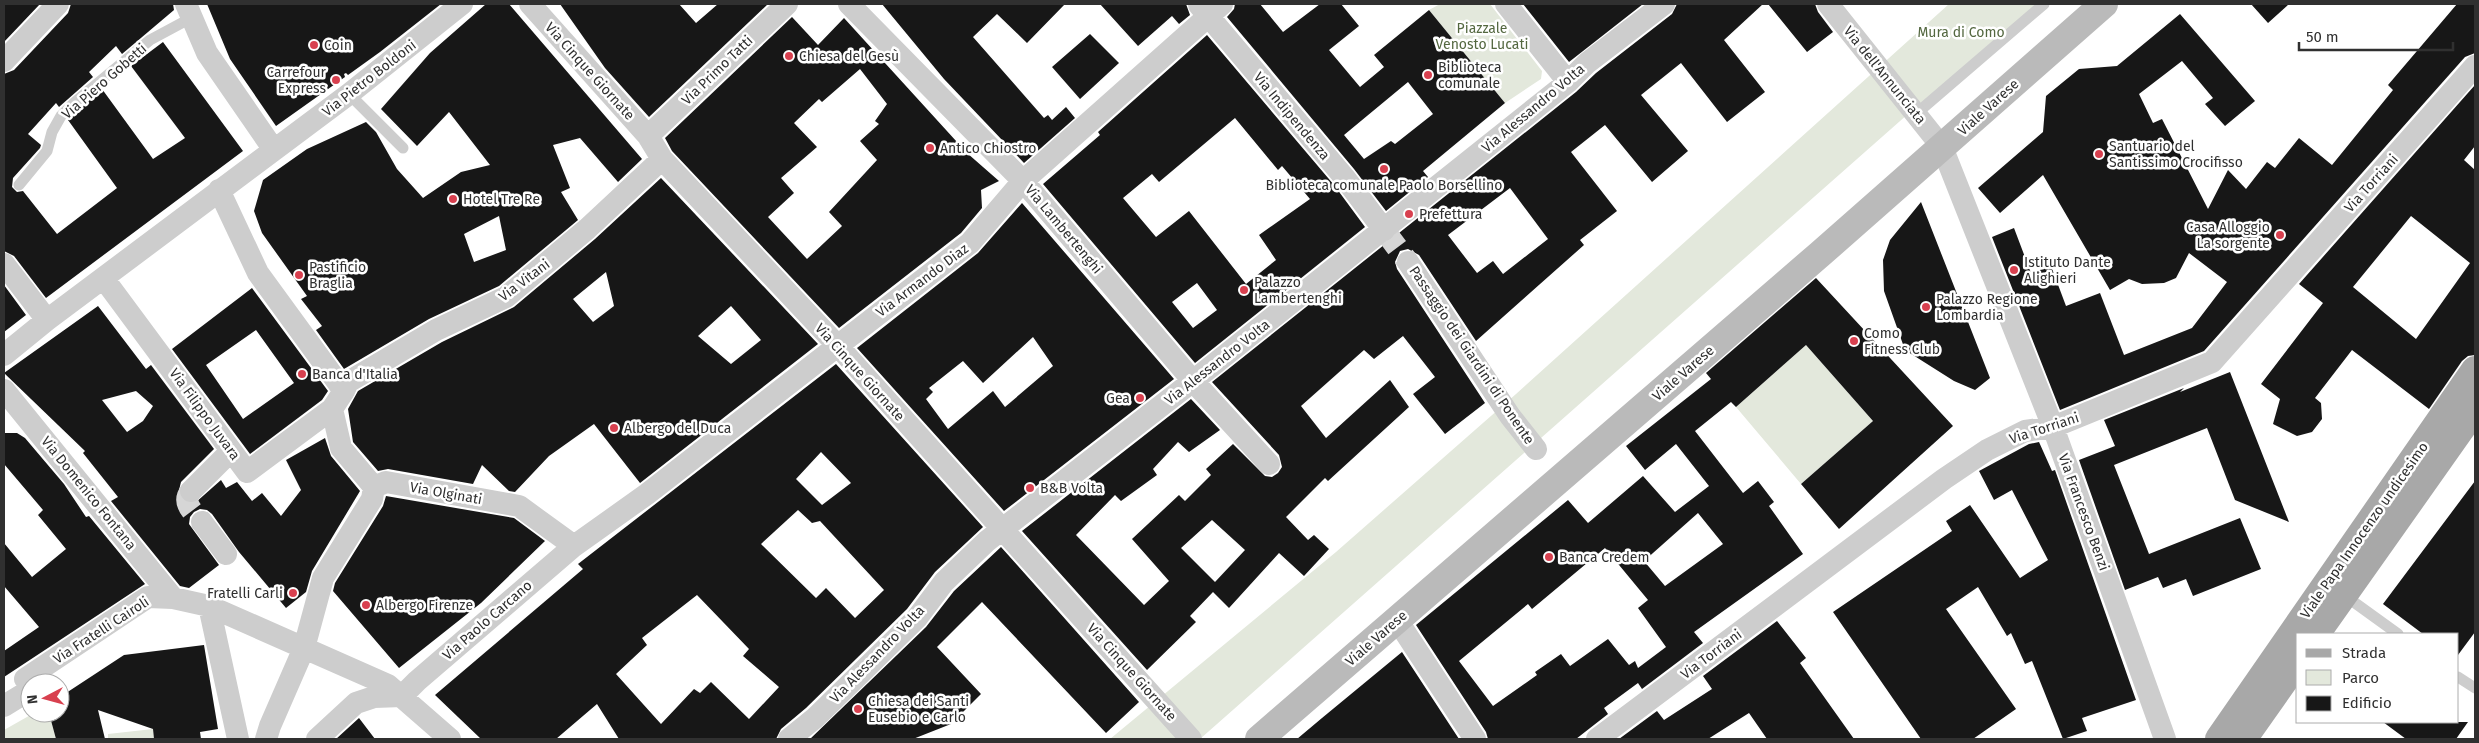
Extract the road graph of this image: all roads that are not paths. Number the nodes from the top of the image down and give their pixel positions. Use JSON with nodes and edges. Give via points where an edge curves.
{"nodes":[{"id":1,"x":58,"y":4,"type":"edge"},
{"id":2,"x":462,"y":4,"type":"edge"},
{"id":3,"x":530,"y":4,"type":"edge"},
{"id":4,"x":786,"y":4,"type":"edge"},
{"id":5,"x":1506,"y":4,"type":"edge"},
{"id":6,"x":1664,"y":4,"type":"edge"},
{"id":7,"x":1828,"y":4,"type":"edge"},
{"id":8,"x":2044,"y":4,"type":"edge"},
{"id":9,"x":2104,"y":4,"type":"edge"},
{"id":10,"x":853,"y":5,"type":"edge"},
{"id":11,"x":1210,"y":8,"type":"edge"},
{"id":12,"x":188,"y":11,"type":"edge"},
{"id":13,"x":4,"y":61,"type":"edge"},
{"id":14,"x":2475,"y":66,"type":"edge"},
{"id":15,"x":1568,"y":82,"type":"junction"},
{"id":16,"x":349,"y":94,"type":"junction"},
{"id":17,"x":1917,"y":113,"type":"junction"},
{"id":18,"x":648,"y":136,"type":"junction"},
{"id":19,"x":1942,"y":147,"type":"junction"},
{"id":20,"x":403,"y":148,"type":"dead end"},
{"id":21,"x":274,"y":150,"type":"junction"},
{"id":22,"x":662,"y":159,"type":"junction"},
{"id":23,"x":1023,"y":181,"type":"junction"},
{"id":24,"x":18,"y":185,"type":"dead end"},
{"id":25,"x":219,"y":190,"type":"junction"},
{"id":26,"x":1384,"y":230,"type":"junction"},
{"id":27,"x":1408,"y":262,"type":"tunnel mouth"},
{"id":28,"x":4,"y":264,"type":"edge"},
{"id":29,"x":104,"y":280,"type":"junction"},
{"id":30,"x":47,"y":320,"type":"junction"},
{"id":31,"x":837,"y":344,"type":"junction"},
{"id":32,"x":4,"y":355,"type":"edge"},
{"id":33,"x":2475,"y":370,"type":"edge"},
{"id":34,"x":1193,"y":381,"type":"junction"},
{"id":35,"x":6,"y":397,"type":"edge"},
{"id":36,"x":338,"y":400,"type":"junction"},
{"id":37,"x":2475,"y":409,"type":"edge"},
{"id":38,"x":2053,"y":428,"type":"junction"},
{"id":39,"x":1536,"y":449,"type":"dead end"},
{"id":40,"x":231,"y":451,"type":"junction"},
{"id":41,"x":1269,"y":464,"type":"dead end"},
{"id":42,"x":374,"y":487,"type":"junction"},
{"id":43,"x":191,"y":491,"type":"dead end"},
{"id":44,"x":647,"y":494,"type":"joint"},
{"id":45,"x":202,"y":522,"type":"tunnel mouth"},
{"id":46,"x":1003,"y":530,"type":"junction"},
{"id":47,"x":574,"y":546,"type":"junction"},
{"id":48,"x":226,"y":554,"type":"dead end"},
{"id":49,"x":2344,"y":595,"type":"junction"},
{"id":50,"x":173,"y":598,"type":"junction"},
{"id":51,"x":209,"y":606,"type":"junction"},
{"id":52,"x":1397,"y":620,"type":"junction"},
{"id":53,"x":2317,"y":633,"type":"edge"},
{"id":54,"x":2397,"y":633,"type":"edge"},
{"id":55,"x":304,"y":648,"type":"junction"},
{"id":56,"x":2296,"y":664,"type":"edge"},
{"id":57,"x":50,"y":673,"type":"edge"},
{"id":58,"x":2459,"y":678,"type":"edge"},
{"id":59,"x":2475,"y":688,"type":"edge"},
{"id":60,"x":20,"y":693,"type":"edge"},
{"id":61,"x":402,"y":696,"type":"junction"},
{"id":62,"x":4,"y":706,"type":"edge"},
{"id":63,"x":238,"y":739,"type":"edge"},
{"id":64,"x":266,"y":739,"type":"edge"},
{"id":65,"x":317,"y":739,"type":"edge"},
{"id":66,"x":450,"y":739,"type":"edge"},
{"id":67,"x":789,"y":739,"type":"edge"},
{"id":68,"x":1192,"y":739,"type":"edge"},
{"id":69,"x":1259,"y":739,"type":"edge"},
{"id":70,"x":1475,"y":739,"type":"edge"},
{"id":71,"x":1597,"y":739,"type":"edge"},
{"id":72,"x":2165,"y":739,"type":"edge"},
{"id":73,"x":2219,"y":739,"type":"edge"},
{"id":74,"x":2242,"y":739,"type":"edge"}],
"edges":[{"from":1,"to":13,"type":"street"},
{"from":2,"to":16,"type":"street","name":"Via Pietro Boldoni"},
{"from":3,"to":18,"type":"street","name":"Via Cinque Giornate"},
{"from":4,"to":18,"type":"street","name":"Via Primo Tatti"},
{"from":5,"to":15,"type":"street"},
{"from":6,"to":15,"type":"street","name":"Via Alessandro Volta","via":[[1587,63]]},
{"from":7,"to":17,"type":"street","name":"Via dell'Annunciata"},
{"from":8,"to":17,"type":"lane"},
{"from":9,"to":19,"type":"street","name":"Viale Varese"},
{"from":10,"to":23,"type":"street","name":"Via Lambertenghi"},
{"from":11,"to":23,"type":"street","name":"Via Armando Diaz"},
{"from":11,"to":26,"type":"street","name":"Via Indipendenza"},
{"from":12,"to":21,"type":"street","via":[[207,53]]},
{"from":12,"to":24,"type":"lane","name":"Via Piero Gobetti","via":[[61,116],[47,151]]},
{"from":14,"to":38,"type":"street","name":"Via Torriani","via":[[2212,362]]},
{"from":15,"to":26,"type":"street","name":"Via Alessandro Volta"},
{"from":16,"to":20,"type":"lane"},
{"from":16,"to":21,"type":"street","name":"Via Pietro Boldoni"},
{"from":17,"to":19,"type":"street","name":"Via dell'Annunciata"},
{"from":18,"to":22,"type":"street","name":"Via Cinque Giornate"},
{"from":19,"to":38,"type":"street","name":"Via Francesco Benzi"},
{"from":19,"to":52,"type":"street","name":"Viale Varese"},
{"from":21,"to":25,"type":"street","name":"Via Pietro Boldoni"},
{"from":22,"to":31,"type":"street","name":"Via Cinque Giornate"},
{"from":22,"to":36,"type":"street","name":"Via Vitani","via":[[587,229],[506,297],[436,330],[348,382]]},
{"from":23,"to":31,"type":"street","name":"Via Armando Diaz","via":[[970,243]]},
{"from":23,"to":34,"type":"street","name":"Via Lambertenghi"},
{"from":25,"to":29,"type":"street","name":"Via Pietro Boldoni"},
{"from":25,"to":36,"type":"street","via":[[258,273]]},
{"from":26,"to":34,"type":"street","name":"Via Alessandro Volta"},
{"from":27,"to":39,"type":"street","name":"Passaggio dei Giardini di Ponente","via":[[1510,416]]},
{"from":28,"to":30,"type":"street"},
{"from":29,"to":30,"type":"street","name":"Via Pietro Boldoni"},
{"from":29,"to":40,"type":"street","name":"Via Filippo Juvara"},
{"from":30,"to":32,"type":"street","name":"Via Pietro Boldoni"},
{"from":31,"to":44,"type":"street","name":"Via Armando Diaz"},
{"from":31,"to":46,"type":"street","name":"Via Cinque Giornate"},
{"from":33,"to":73,"type":"main road","name":"Viale Papa Innocenzo undicesimo"},
{"from":34,"to":41,"type":"street","name":"Via Lambertenghi"},
{"from":34,"to":46,"type":"street","name":"Via Alessandro Volta"},
{"from":35,"to":50,"type":"street","name":"Via Domenico Fontana"},
{"from":36,"to":40,"type":"street","name":"Via Filippo Juvara","via":[[247,472]]},
{"from":36,"to":42,"type":"street","via":[[341,448]]},
{"from":37,"to":49,"type":"main road","name":"Viale Papa Innocenzo undicesimo"},
{"from":38,"to":71,"type":"street","name":"Via Torriani","via":[[2024,432],[1987,450],[1944,479]]},
{"from":38,"to":72,"type":"street","name":"Via Francesco Benzi"},
{"from":40,"to":43,"type":"street"},
{"from":42,"to":47,"type":"street","name":"Via Olginati","via":[[386,482],[519,506]]},
{"from":42,"to":55,"type":"street","via":[[372,498],[323,578]]},
{"from":44,"to":47,"type":"street","name":"Via Paolo Carcano"},
{"from":45,"to":48,"type":"street"},
{"from":46,"to":67,"type":"street","name":"Via Alessandro Volta","via":[[944,582],[916,618],[815,718]]},
{"from":46,"to":68,"type":"street","name":"Via Cinque Giornate"},
{"from":47,"to":61,"type":"street","name":"Via Paolo Carcano"},
{"from":49,"to":53,"type":"main road","name":"Viale Papa Innocenzo undicesimo"},
{"from":49,"to":54,"type":"lane"},
{"from":50,"to":51,"type":"street"},
{"from":50,"to":57,"type":"street","name":"Via Fratelli Cairoli"},
{"from":51,"to":55,"type":"street"},
{"from":51,"to":63,"type":"street"},
{"from":52,"to":69,"type":"street","name":"Viale Varese"},
{"from":52,"to":70,"type":"street"},
{"from":55,"to":61,"type":"street","via":[[388,685]]},
{"from":55,"to":64,"type":"street"},
{"from":56,"to":74,"type":"main road"},
{"from":58,"to":59,"type":"lane"},
{"from":60,"to":62,"type":"street","name":"Via Fratelli Cairoli"},
{"from":61,"to":65,"type":"street","via":[[374,697],[356,703]]},
{"from":61,"to":66,"type":"street"}]}
